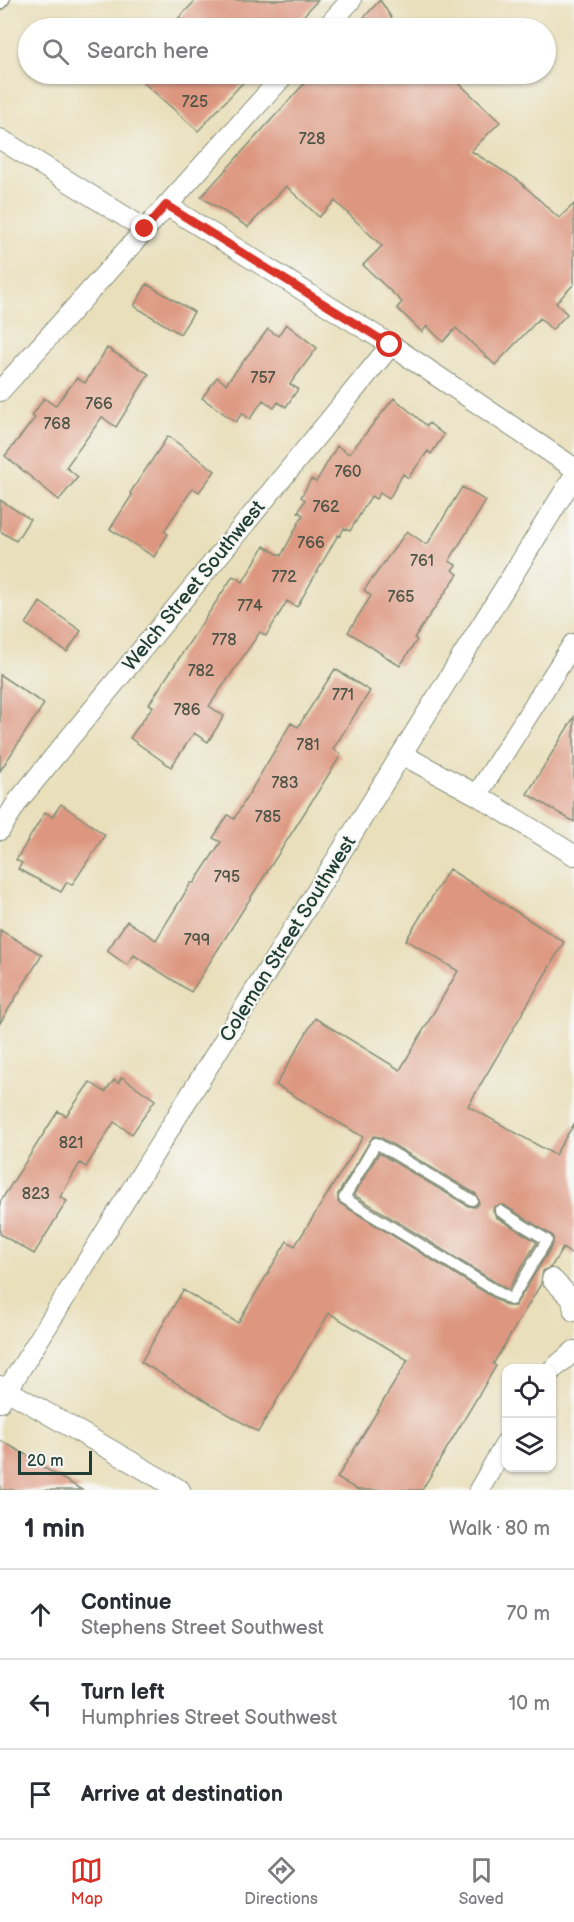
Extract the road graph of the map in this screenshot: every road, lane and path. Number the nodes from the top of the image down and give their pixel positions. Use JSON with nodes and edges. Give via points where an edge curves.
{"nodes":[{"id":1,"x":4,"y":0,"type":"edge"},
{"id":2,"x":351,"y":0,"type":"edge"},
{"id":3,"x":0,"y":4,"type":"edge"},
{"id":4,"x":335,"y":18,"type":"edge"},
{"id":5,"x":276,"y":84,"type":"edge"},
{"id":6,"x":0,"y":139,"type":"edge"},
{"id":7,"x":166,"y":205,"type":"junction"},
{"id":8,"x":145,"y":229,"type":"junction"},
{"id":9,"x":390,"y":345,"type":"junction"},
{"id":10,"x":0,"y":392,"type":"edge"},
{"id":11,"x":574,"y":468,"type":"edge"},
{"id":12,"x":574,"y":476,"type":"edge"},
{"id":13,"x":573,"y":644,"type":"edge"},
{"id":14,"x":403,"y":755,"type":"junction"},
{"id":15,"x":477,"y":795,"type":"junction"},
{"id":16,"x":0,"y":830,"type":"edge"},
{"id":17,"x":574,"y":855,"type":"edge"},
{"id":18,"x":472,"y":1200,"type":"dead end"},
{"id":19,"x":500,"y":1211,"type":"dead end"},
{"id":20,"x":552,"y":1279,"type":"dead end"},
{"id":21,"x":574,"y":1311,"type":"edge"},
{"id":22,"x":574,"y":1351,"type":"edge"},
{"id":23,"x":556,"y":1367,"type":"edge"},
{"id":24,"x":2,"y":1393,"type":"edge"},
{"id":25,"x":502,"y":1451,"type":"edge"},
{"id":26,"x":180,"y":1490,"type":"edge"},
{"id":27,"x":479,"y":1490,"type":"edge"}],
"edges":[{"from":1,"to":3,"type":"lane"},
{"from":2,"to":4,"type":"street"},
{"from":5,"to":7,"type":"street"},
{"from":6,"to":8,"type":"street"},
{"from":7,"to":8,"type":"street"},
{"from":7,"to":9,"type":"street"},
{"from":8,"to":10,"type":"street"},
{"from":9,"to":11,"type":"street"},
{"from":9,"to":16,"type":"street","name":"Welch Street Southwest","via":[[18,801]]},
{"from":12,"to":14,"type":"street","name":"Coleman Street Southwest"},
{"from":13,"to":15,"type":"street"},
{"from":14,"to":15,"type":"street"},
{"from":14,"to":24,"type":"street","name":"Coleman Street Southwest"},
{"from":15,"to":17,"type":"street"},
{"from":18,"to":19,"type":"lane","via":[[376,1143],[344,1198],[511,1300],[547,1240]]},
{"from":20,"to":21,"type":"street","via":[[572,1299]]},
{"from":22,"to":23,"type":"street"},
{"from":24,"to":26,"type":"street"},
{"from":25,"to":27,"type":"street"}]}
